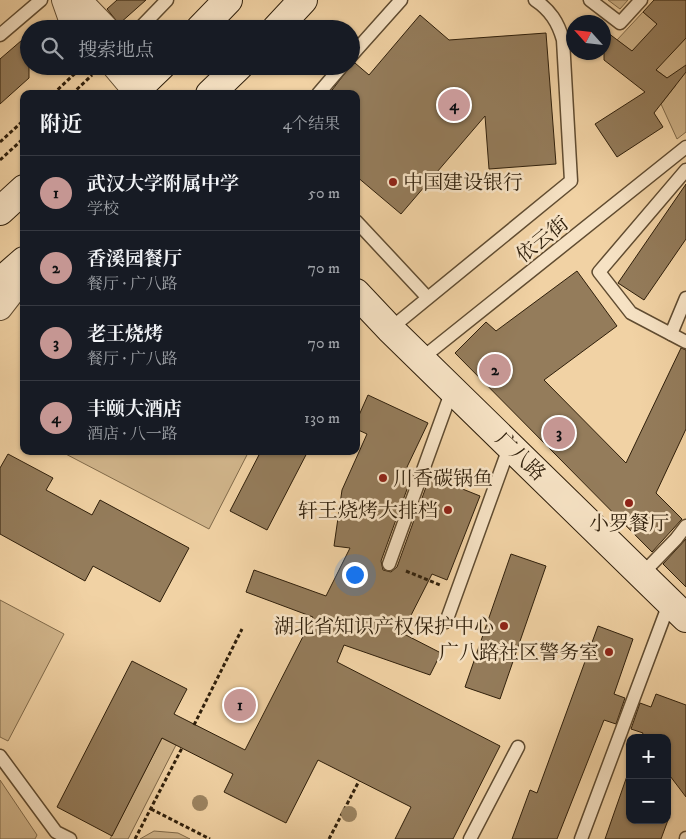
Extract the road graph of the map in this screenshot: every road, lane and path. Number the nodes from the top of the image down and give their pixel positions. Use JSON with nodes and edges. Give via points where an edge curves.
{"nodes":[{"id":1,"x":40,"y":0,"type":"edge"},
{"id":2,"x":167,"y":0,"type":"edge"},
{"id":3,"x":228,"y":0,"type":"edge"},
{"id":4,"x":303,"y":0,"type":"edge"},
{"id":5,"x":401,"y":0,"type":"edge"},
{"id":6,"x":535,"y":0,"type":"edge"},
{"id":7,"x":590,"y":0,"type":"edge"},
{"id":8,"x":641,"y":0,"type":"edge"},
{"id":9,"x":78,"y":1,"type":"edge"},
{"id":10,"x":73,"y":20,"type":"edge"},
{"id":11,"x":97,"y":20,"type":"edge"},
{"id":12,"x":148,"y":20,"type":"edge"},
{"id":13,"x":209,"y":20,"type":"edge"},
{"id":14,"x":287,"y":20,"type":"edge"},
{"id":15,"x":0,"y":35,"type":"edge"},
{"id":16,"x":360,"y":46,"type":"edge"},
{"id":17,"x":73,"y":75,"type":"edge"},
{"id":18,"x":97,"y":75,"type":"edge"},
{"id":19,"x":128,"y":75,"type":"edge"},
{"id":20,"x":230,"y":75,"type":"edge"},
{"id":21,"x":331,"y":75,"type":"edge"},
{"id":22,"x":143,"y":79,"type":"edge"},
{"id":23,"x":57,"y":90,"type":"edge"},
{"id":24,"x":77,"y":90,"type":"edge"},
{"id":25,"x":214,"y":90,"type":"edge"},
{"id":26,"x":321,"y":90,"type":"edge"},
{"id":27,"x":20,"y":124,"type":"edge"},
{"id":28,"x":0,"y":142,"type":"edge"},
{"id":29,"x":20,"y":142,"type":"edge"},
{"id":30,"x":686,"y":147,"type":"edge"},
{"id":31,"x":0,"y":160,"type":"edge"},
{"id":32,"x":686,"y":170,"type":"edge"},
{"id":33,"x":20,"y":190,"type":"edge"},
{"id":34,"x":20,"y":192,"type":"edge"},
{"id":35,"x":0,"y":198,"type":"edge"},
{"id":36,"x":0,"y":211,"type":"edge"},
{"id":37,"x":360,"y":225,"type":"edge"},
{"id":38,"x":20,"y":264,"type":"edge"},
{"id":39,"x":0,"y":282,"type":"edge"},
{"id":40,"x":20,"y":282,"type":"edge"},
{"id":41,"x":360,"y":297,"type":"edge"},
{"id":42,"x":427,"y":297,"type":"junction"},
{"id":43,"x":686,"y":298,"type":"edge"},
{"id":44,"x":0,"y":308,"type":"edge"},
{"id":45,"x":390,"y":329,"type":"junction"},
{"id":46,"x":670,"y":334,"type":"junction"},
{"id":47,"x":686,"y":342,"type":"edge"},
{"id":48,"x":420,"y":359,"type":"junction"},
{"id":49,"x":452,"y":390,"type":"junction"},
{"id":50,"x":510,"y":445,"type":"junction"},
{"id":51,"x":686,"y":526,"type":"edge"},
{"id":52,"x":390,"y":564,"type":"joint"},
{"id":53,"x":642,"y":574,"type":"junction"},
{"id":54,"x":456,"y":592,"type":"junction"},
{"id":55,"x":678,"y":609,"type":"edge"},
{"id":56,"x":446,"y":622,"type":"dead end"},
{"id":57,"x":242,"y":629,"type":"dead end"},
{"id":58,"x":194,"y":724,"type":"dead end"},
{"id":59,"x":518,"y":747,"type":"dead end"},
{"id":60,"x":182,"y":748,"type":"dead end"},
{"id":61,"x":0,"y":756,"type":"edge"},
{"id":62,"x":359,"y":781,"type":"dead end"},
{"id":63,"x":151,"y":809,"type":"junction"},
{"id":64,"x":68,"y":839,"type":"edge"},
{"id":65,"x":135,"y":839,"type":"edge"},
{"id":66,"x":210,"y":839,"type":"edge"},
{"id":67,"x":329,"y":839,"type":"edge"},
{"id":68,"x":470,"y":839,"type":"edge"},
{"id":69,"x":581,"y":839,"type":"edge"}],
"edges":[{"from":1,"to":15,"type":"lane"},
{"from":2,"to":12,"type":"lane"},
{"from":3,"to":13,"type":"street"},
{"from":4,"to":14,"type":"street"},
{"from":5,"to":16,"type":"lane"},
{"from":6,"to":42,"type":"lane","via":[[554,18],[562,40],[571,181]]},
{"from":7,"to":8,"type":"lane","via":[[620,23]]},
{"from":9,"to":10,"type":"street","via":[[70,17]]},
{"from":9,"to":11,"type":"street"},
{"from":17,"to":23,"type":"path"},
{"from":18,"to":24,"type":"path"},
{"from":19,"to":22,"type":"street"},
{"from":20,"to":25,"type":"street"},
{"from":21,"to":26,"type":"lane"},
{"from":27,"to":28,"type":"path"},
{"from":29,"to":31,"type":"path"},
{"from":30,"to":48,"type":"lane","name":"依云街"},
{"from":32,"to":46,"type":"lane","via":[[599,272],[631,313]]},
{"from":33,"to":35,"type":"street"},
{"from":34,"to":36,"type":"street"},
{"from":37,"to":42,"type":"lane"},
{"from":38,"to":39,"type":"street"},
{"from":40,"to":44,"type":"street"},
{"from":41,"to":45,"type":"street","name":"广八路"},
{"from":42,"to":45,"type":"lane"},
{"from":43,"to":46,"type":"lane"},
{"from":45,"to":48,"type":"street","name":"广八路"},
{"from":46,"to":47,"type":"lane"},
{"from":48,"to":49,"type":"street","name":"广八路"},
{"from":49,"to":50,"type":"street","name":"广八路"},
{"from":49,"to":52,"type":"lane"},
{"from":50,"to":53,"type":"street","name":"广八路"},
{"from":50,"to":54,"type":"lane"},
{"from":51,"to":53,"type":"lane"},
{"from":52,"to":54,"type":"path"},
{"from":53,"to":55,"type":"street","name":"广八路"},
{"from":54,"to":56,"type":"lane"},
{"from":55,"to":69,"type":"lane"},
{"from":57,"to":58,"type":"path"},
{"from":59,"to":68,"type":"lane"},
{"from":60,"to":63,"type":"path"},
{"from":61,"to":64,"type":"lane","via":[[56,832]]},
{"from":62,"to":67,"type":"path"},
{"from":63,"to":65,"type":"path"},
{"from":63,"to":66,"type":"path"}]}
